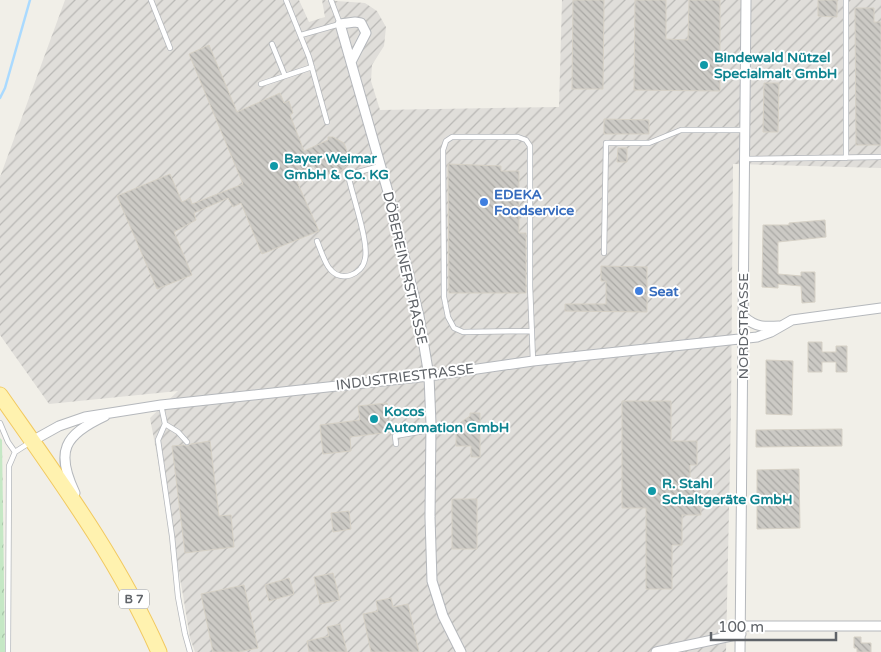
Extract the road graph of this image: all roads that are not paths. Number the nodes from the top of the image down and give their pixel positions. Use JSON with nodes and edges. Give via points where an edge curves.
{"nodes":[{"id":1,"x":151,"y":0,"type":"edge"},
{"id":2,"x":286,"y":0,"type":"edge"},
{"id":3,"x":331,"y":0,"type":"edge"},
{"id":4,"x":746,"y":0,"type":"edge"},
{"id":5,"x":846,"y":0,"type":"edge"},
{"id":6,"x":340,"y":24,"type":"junction"},
{"id":7,"x":301,"y":35,"type":"junction"},
{"id":8,"x":272,"y":44,"type":"dead end"},
{"id":9,"x":170,"y":48,"type":"dead end"},
{"id":10,"x":351,"y":62,"type":"junction"},
{"id":11,"x":312,"y":67,"type":"junction"},
{"id":12,"x":285,"y":76,"type":"junction"},
{"id":13,"x":261,"y":84,"type":"dead end"},
{"id":14,"x":327,"y":122,"type":"dead end"},
{"id":15,"x":745,"y":130,"type":"junction"},
{"id":16,"x":881,"y":157,"type":"edge"},
{"id":17,"x":846,"y":158,"type":"junction"},
{"id":18,"x":744,"y":159,"type":"junction"},
{"id":19,"x":380,"y":166,"type":"junction"},
{"id":20,"x":317,"y":241,"type":"dead end"},
{"id":21,"x":604,"y":253,"type":"dead end"},
{"id":22,"x":881,"y":308,"type":"edge"},
{"id":23,"x":744,"y":316,"type":"junction"},
{"id":24,"x":781,"y":325,"type":"junction"},
{"id":25,"x":532,"y":331,"type":"junction"},
{"id":26,"x":744,"y":338,"type":"junction"},
{"id":27,"x":533,"y":361,"type":"junction"},
{"id":28,"x":429,"y":376,"type":"junction"},
{"id":29,"x":0,"y":395,"type":"edge"},
{"id":30,"x":161,"y":405,"type":"junction"},
{"id":31,"x":114,"y":412,"type":"junction"},
{"id":32,"x":0,"y":423,"type":"edge"},
{"id":33,"x":165,"y":424,"type":"junction"},
{"id":34,"x":431,"y":430,"type":"junction"},
{"id":35,"x":32,"y":441,"type":"junction"},
{"id":36,"x":188,"y":442,"type":"dead end"},
{"id":37,"x":396,"y":444,"type":"dead end"},
{"id":38,"x":15,"y":452,"type":"junction"},
{"id":39,"x":91,"y":526,"type":"junction"},
{"id":40,"x":881,"y":626,"type":"edge"},
{"id":41,"x":741,"y":630,"type":"junction"},
{"id":42,"x":8,"y":652,"type":"edge"},
{"id":43,"x":159,"y":652,"type":"edge"},
{"id":44,"x":190,"y":652,"type":"edge"},
{"id":45,"x":462,"y":652,"type":"edge"},
{"id":46,"x":656,"y":652,"type":"edge"},
{"id":47,"x":740,"y":652,"type":"edge"}],
"edges":[{"from":1,"to":9,"type":"lane"},
{"from":2,"to":7,"type":"lane"},
{"from":3,"to":6,"type":"lane"},
{"from":4,"to":15,"type":"street","name":"NORDSTRASSE"},
{"from":5,"to":17,"type":"lane"},
{"from":6,"to":7,"type":"lane"},
{"from":6,"to":10,"type":"street","name":"DÖBEREINERSTRASSE"},
{"from":6,"to":10,"type":"street","via":[[361,23],[364,28],[365,36]]},
{"from":7,"to":11,"type":"lane"},
{"from":8,"to":12,"type":"lane"},
{"from":10,"to":19,"type":"street","name":"DÖBEREINERSTRASSE"},
{"from":11,"to":12,"type":"lane"},
{"from":11,"to":14,"type":"lane"},
{"from":12,"to":13,"type":"lane"},
{"from":15,"to":18,"type":"street","name":"NORDSTRASSE"},
{"from":15,"to":21,"type":"lane","via":[[681,130],[650,142],[606,143]]},
{"from":16,"to":17,"type":"lane"},
{"from":17,"to":18,"type":"lane"},
{"from":18,"to":23,"type":"street","name":"NORDSTRASSE"},
{"from":19,"to":20,"type":"lane","via":[[355,173],[349,179],[366,246],[366,260],[359,272],[350,277],[330,270]]},
{"from":19,"to":28,"type":"street","name":"DÖBEREINERSTRASSE","via":[[419,316]]},
{"from":22,"to":24,"type":"street","name":"INDUSTRIESTRASSE","via":[[807,317]]},
{"from":23,"to":24,"type":"street","name":"INDUSTRIESTRASSE","via":[[759,326]]},
{"from":23,"to":26,"type":"street","name":"NORDSTRASSE"},
{"from":24,"to":26,"type":"street","name":"INDUSTRIESTRASSE","via":[[757,337]]},
{"from":25,"to":25,"type":"lane","via":[[462,332],[454,328],[448,317],[444,297],[443,150],[446,141],[452,137],[518,138],[526,140],[530,146]]},
{"from":25,"to":27,"type":"lane"},
{"from":26,"to":27,"type":"street","name":"INDUSTRIESTRASSE"},
{"from":26,"to":41,"type":"street","name":"NORDSTRASSE"},
{"from":27,"to":28,"type":"street","name":"INDUSTRIESTRASSE"},
{"from":28,"to":30,"type":"street","name":"INDUSTRIESTRASSE"},
{"from":28,"to":34,"type":"street","name":"DÖBEREINERSTRASSE"},
{"from":29,"to":35,"type":"main road","number":"B 7"},
{"from":30,"to":31,"type":"street","name":"INDUSTRIESTRASSE"},
{"from":30,"to":33,"type":"lane"},
{"from":31,"to":35,"type":"street","name":"INDUSTRIESTRASSE","via":[[71,421]]},
{"from":31,"to":39,"type":"street","via":[[85,425],[72,436],[66,450],[65,470]]},
{"from":32,"to":38,"type":"lane"},
{"from":33,"to":36,"type":"lane"},
{"from":33,"to":44,"type":"lane","via":[[158,440],[178,597]]},
{"from":34,"to":37,"type":"lane","via":[[395,436]]},
{"from":34,"to":45,"type":"street","name":"DÖBEREINERSTRASSE","via":[[432,581],[443,616]]},
{"from":35,"to":38,"type":"lane"},
{"from":35,"to":39,"type":"main road","number":"B 7"},
{"from":38,"to":42,"type":"lane","via":[[9,466]]},
{"from":39,"to":43,"type":"main road","number":"B 7","via":[[132,596]]},
{"from":40,"to":41,"type":"street"},
{"from":41,"to":46,"type":"street"},
{"from":41,"to":47,"type":"street","name":"NORDSTRASSE"}]}
